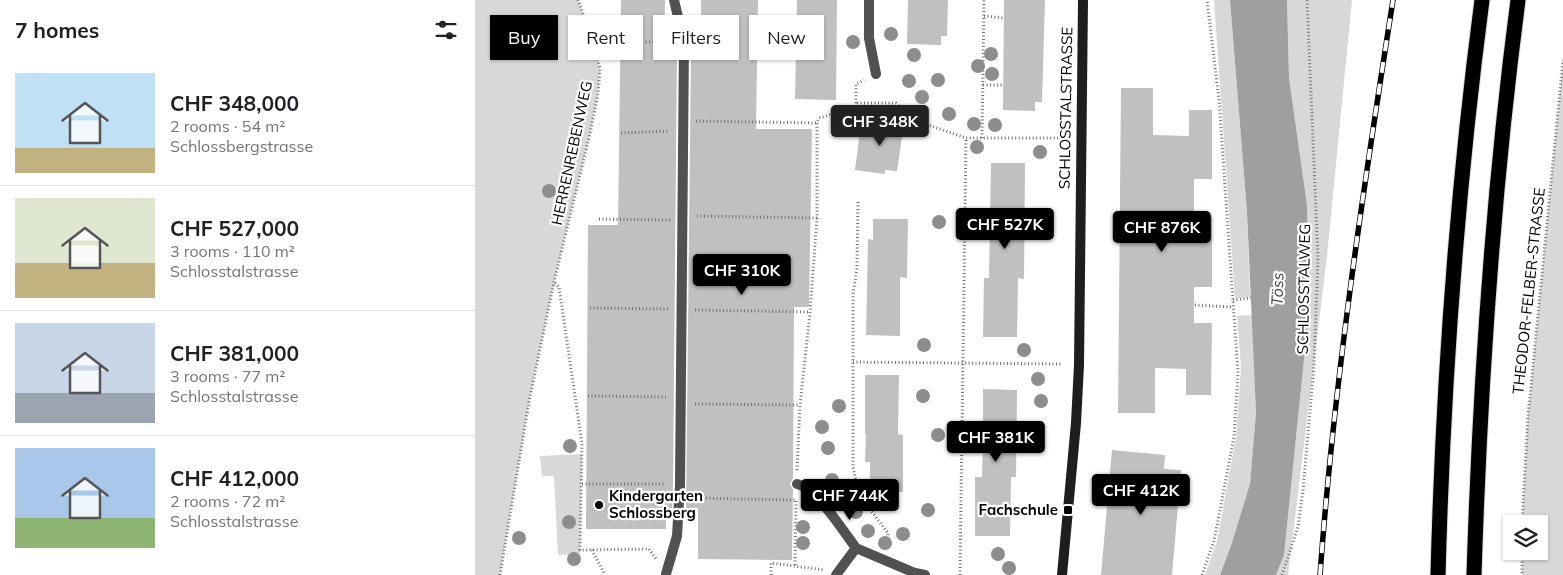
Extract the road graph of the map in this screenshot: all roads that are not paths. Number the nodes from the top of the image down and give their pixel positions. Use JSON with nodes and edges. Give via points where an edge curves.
{"nodes":[{"id":1,"x":674,"y":0,"type":"edge"},
{"id":2,"x":869,"y":0,"type":"edge"},
{"id":3,"x":1083,"y":0,"type":"edge"},
{"id":4,"x":1482,"y":0,"type":"edge"},
{"id":5,"x":1518,"y":0,"type":"edge"},
{"id":6,"x":876,"y":74,"type":"road end"},
{"id":7,"x":797,"y":487,"type":"road end"},
{"id":8,"x":856,"y":548,"type":"junction"},
{"id":9,"x":837,"y":573,"type":"edge"},
{"id":10,"x":666,"y":574,"type":"edge"},
{"id":11,"x":925,"y":575,"type":"edge"},
{"id":12,"x":1062,"y":575,"type":"edge"},
{"id":13,"x":1438,"y":575,"type":"edge"},
{"id":14,"x":1473,"y":575,"type":"edge"}],
"edges":[{"from":1,"to":10,"type":"street","via":[[684,42],[680,485],[677,536]]},
{"from":2,"to":6,"type":"street","via":[[869,38]]},
{"from":3,"to":12,"type":"main road","name":"SCHLOSSTALSTRASSE","via":[[1078,375]]},
{"from":4,"to":13,"type":"highway","via":[[1454,267]]},
{"from":5,"to":14,"type":"highway","via":[[1487,303]]},
{"from":7,"to":8,"type":"street","via":[[804,486],[814,493]]},
{"from":8,"to":9,"type":"street"},
{"from":8,"to":11,"type":"street"}]}
